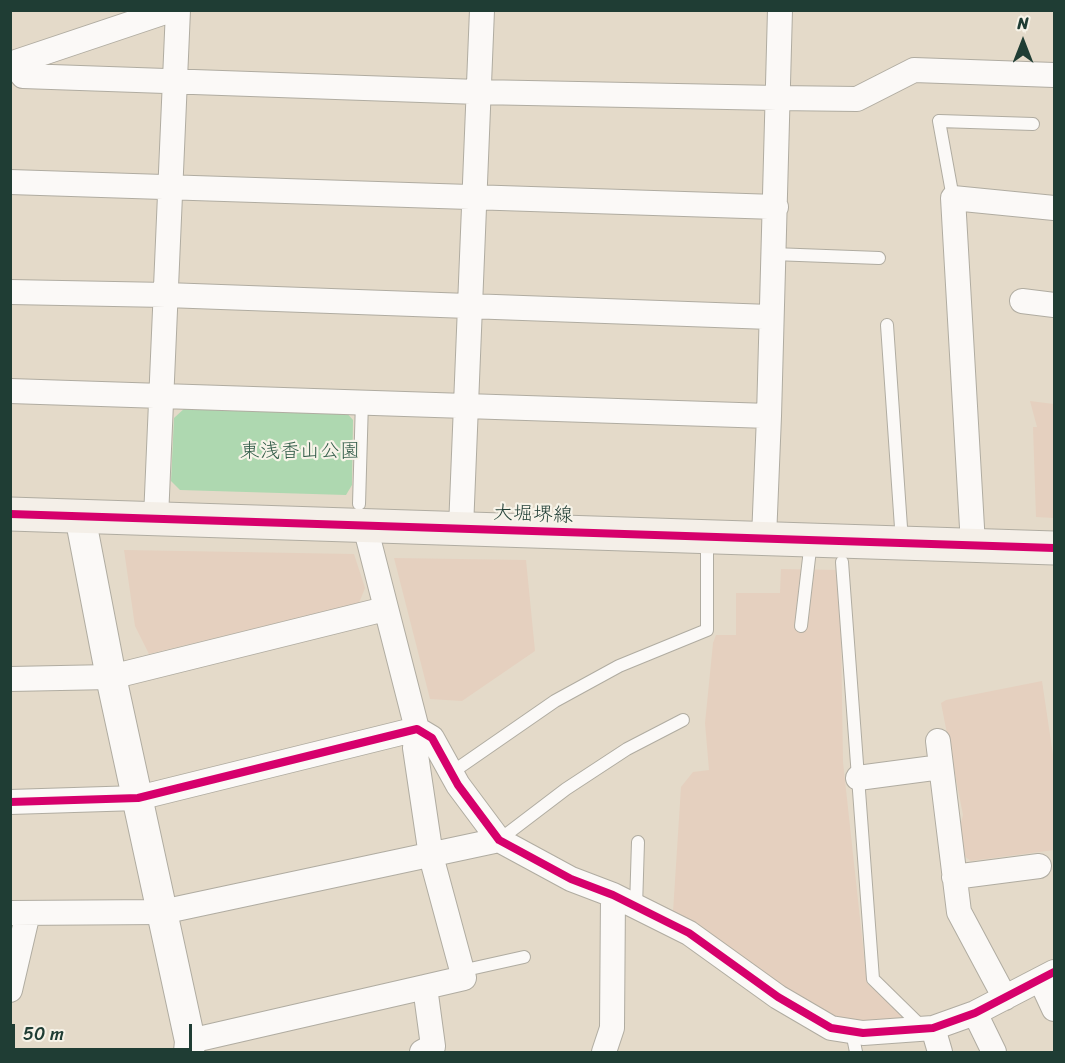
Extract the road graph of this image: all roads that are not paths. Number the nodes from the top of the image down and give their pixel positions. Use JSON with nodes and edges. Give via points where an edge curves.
{"nodes":[{"id":1,"x":171,"y":10,"type":"edge"},
{"id":2,"x":178,"y":10,"type":"edge"},
{"id":3,"x":482,"y":10,"type":"edge"},
{"id":4,"x":780,"y":10,"type":"edge"},
{"id":5,"x":12,"y":63,"type":"edge"},
{"id":6,"x":1054,"y":75,"type":"edge"},
{"id":7,"x":175,"y":81,"type":"junction"},
{"id":8,"x":478,"y":92,"type":"junction"},
{"id":9,"x":777,"y":98,"type":"junction"},
{"id":10,"x":1033,"y":124,"type":"dead end"},
{"id":11,"x":10,"y":182,"type":"edge"},
{"id":12,"x":170,"y":188,"type":"junction"},
{"id":13,"x":475,"y":197,"type":"junction"},
{"id":14,"x":953,"y":198,"type":"junction"},
{"id":15,"x":776,"y":207,"type":"junction"},
{"id":16,"x":1054,"y":208,"type":"edge"},
{"id":17,"x":773,"y":254,"type":"junction"},
{"id":18,"x":879,"y":258,"type":"dead end"},
{"id":19,"x":10,"y":292,"type":"edge"},
{"id":20,"x":166,"y":295,"type":"junction"},
{"id":21,"x":1022,"y":301,"type":"dead end"},
{"id":22,"x":1054,"y":305,"type":"edge"},
{"id":23,"x":471,"y":306,"type":"junction"},
{"id":24,"x":770,"y":317,"type":"junction"},
{"id":25,"x":887,"y":325,"type":"dead end"},
{"id":26,"x":10,"y":391,"type":"edge"},
{"id":27,"x":162,"y":395,"type":"junction"},
{"id":28,"x":362,"y":401,"type":"junction"},
{"id":29,"x":468,"y":404,"type":"junction"},
{"id":30,"x":769,"y":416,"type":"junction"},
{"id":31,"x":10,"y":514,"type":"edge"},
{"id":32,"x":362,"y":515,"type":"junction"},
{"id":33,"x":80,"y":516,"type":"junction"},
{"id":34,"x":156,"y":518,"type":"junction"},
{"id":35,"x":461,"y":528,"type":"junction"},
{"id":36,"x":707,"y":538,"type":"junction"},
{"id":37,"x":764,"y":538,"type":"junction"},
{"id":38,"x":811,"y":540,"type":"junction"},
{"id":39,"x":902,"y":543,"type":"junction"},
{"id":40,"x":973,"y":546,"type":"junction"},
{"id":41,"x":1054,"y":548,"type":"edge"},
{"id":42,"x":842,"y":562,"type":"dead end"},
{"id":43,"x":385,"y":609,"type":"junction"},
{"id":44,"x":801,"y":626,"type":"dead end"},
{"id":45,"x":111,"y":677,"type":"junction"},
{"id":46,"x":10,"y":679,"type":"edge"},
{"id":47,"x":683,"y":720,"type":"dead end"},
{"id":48,"x":417,"y":729,"type":"junction"},
{"id":49,"x":938,"y":741,"type":"dead end"},
{"id":50,"x":941,"y":767,"type":"junction"},
{"id":51,"x":451,"y":773,"type":"junction"},
{"id":52,"x":858,"y":778,"type":"junction"},
{"id":53,"x":138,"y":798,"type":"junction"},
{"id":54,"x":10,"y":802,"type":"edge"},
{"id":55,"x":499,"y":840,"type":"junction"},
{"id":56,"x":638,"y":842,"type":"dead end"},
{"id":57,"x":431,"y":856,"type":"junction"},
{"id":58,"x":1039,"y":866,"type":"dead end"},
{"id":59,"x":954,"y":877,"type":"junction"},
{"id":60,"x":614,"y":895,"type":"junction"},
{"id":61,"x":636,"y":907,"type":"junction"},
{"id":62,"x":162,"y":912,"type":"junction"},
{"id":63,"x":19,"y":913,"type":"edge"},
{"id":64,"x":524,"y":957,"type":"dead end"},
{"id":65,"x":461,"y":970,"type":"junction"},
{"id":66,"x":1048,"y":977,"type":"edge"},
{"id":67,"x":425,"y":987,"type":"junction"},
{"id":68,"x":10,"y":990,"type":"edge"},
{"id":69,"x":1005,"y":998,"type":"junction"},
{"id":70,"x":1054,"y":1009,"type":"edge"},
{"id":71,"x":975,"y":1014,"type":"junction"},
{"id":72,"x":928,"y":1029,"type":"junction"},
{"id":73,"x":854,"y":1042,"type":"edge"},
{"id":74,"x":190,"y":1047,"type":"edge"},
{"id":75,"x":422,"y":1053,"type":"edge"},
{"id":76,"x":604,"y":1053,"type":"edge"},
{"id":77,"x":940,"y":1053,"type":"edge"},
{"id":78,"x":994,"y":1053,"type":"edge"}],
"edges":[{"from":1,"to":5,"type":"street"},
{"from":2,"to":7,"type":"street"},
{"from":3,"to":8,"type":"street"},
{"from":4,"to":9,"type":"street"},
{"from":5,"to":7,"type":"street","via":[[23,76]]},
{"from":6,"to":9,"type":"street","via":[[914,70],[857,99]]},
{"from":7,"to":8,"type":"street"},
{"from":7,"to":12,"type":"street"},
{"from":8,"to":9,"type":"street"},
{"from":8,"to":13,"type":"street"},
{"from":9,"to":15,"type":"street"},
{"from":10,"to":14,"type":"lane","via":[[939,121]]},
{"from":11,"to":12,"type":"street"},
{"from":12,"to":13,"type":"street"},
{"from":12,"to":20,"type":"street"},
{"from":13,"to":15,"type":"street"},
{"from":13,"to":23,"type":"street"},
{"from":14,"to":16,"type":"street"},
{"from":14,"to":40,"type":"street"},
{"from":15,"to":17,"type":"street"},
{"from":17,"to":18,"type":"lane"},
{"from":17,"to":24,"type":"street"},
{"from":19,"to":20,"type":"street"},
{"from":20,"to":23,"type":"street"},
{"from":20,"to":27,"type":"street"},
{"from":21,"to":22,"type":"street"},
{"from":23,"to":24,"type":"street"},
{"from":23,"to":29,"type":"street"},
{"from":24,"to":30,"type":"street"},
{"from":25,"to":39,"type":"lane"},
{"from":26,"to":27,"type":"street"},
{"from":27,"to":28,"type":"street"},
{"from":27,"to":34,"type":"street"},
{"from":28,"to":29,"type":"street"},
{"from":28,"to":32,"type":"lane"},
{"from":29,"to":30,"type":"street"},
{"from":29,"to":35,"type":"street"},
{"from":30,"to":37,"type":"street"},
{"from":31,"to":33,"type":"main road","name":"大堀堺線"},
{"from":32,"to":34,"type":"main road","name":"大堀堺線"},
{"from":32,"to":35,"type":"main road","name":"大堀堺線"},
{"from":32,"to":43,"type":"street"},
{"from":33,"to":34,"type":"main road","name":"大堀堺線"},
{"from":33,"to":45,"type":"street"},
{"from":35,"to":36,"type":"main road","name":"大堀堺線"},
{"from":36,"to":37,"type":"main road","name":"大堀堺線"},
{"from":36,"to":51,"type":"lane","via":[[707,630],[619,666],[564,696]]},
{"from":37,"to":38,"type":"main road","name":"大堀堺線"},
{"from":38,"to":39,"type":"main road","name":"大堀堺線"},
{"from":38,"to":44,"type":"lane"},
{"from":39,"to":40,"type":"main road","name":"大堀堺線"},
{"from":40,"to":41,"type":"main road","name":"大堀堺線"},
{"from":42,"to":52,"type":"lane"},
{"from":43,"to":45,"type":"street"},
{"from":43,"to":48,"type":"street"},
{"from":45,"to":46,"type":"street"},
{"from":45,"to":53,"type":"street"},
{"from":47,"to":55,"type":"lane","via":[[627,749]]},
{"from":48,"to":51,"type":"street","via":[[432,738]]},
{"from":48,"to":53,"type":"street"},
{"from":48,"to":57,"type":"street","via":[[415,748]]},
{"from":49,"to":50,"type":"street"},
{"from":50,"to":52,"type":"street"},
{"from":50,"to":59,"type":"street"},
{"from":51,"to":55,"type":"street"},
{"from":52,"to":72,"type":"lane","via":[[873,979]]},
{"from":53,"to":54,"type":"street"},
{"from":53,"to":62,"type":"street"},
{"from":55,"to":57,"type":"street"},
{"from":55,"to":60,"type":"street","via":[[571,879]]},
{"from":56,"to":61,"type":"lane"},
{"from":57,"to":62,"type":"street"},
{"from":57,"to":65,"type":"street"},
{"from":58,"to":59,"type":"street"},
{"from":59,"to":69,"type":"street","via":[[959,912]]},
{"from":60,"to":61,"type":"street"},
{"from":60,"to":76,"type":"street","via":[[612,1028]]},
{"from":61,"to":73,"type":"street","via":[[689,933],[778,997]]},
{"from":62,"to":63,"type":"street"},
{"from":62,"to":74,"type":"street"},
{"from":63,"to":68,"type":"street"},
{"from":64,"to":65,"type":"lane"},
{"from":65,"to":67,"type":"street","via":[[464,978]]},
{"from":66,"to":69,"type":"street"},
{"from":66,"to":70,"type":"street"},
{"from":67,"to":74,"type":"street"},
{"from":67,"to":75,"type":"street","via":[[433,1046]]},
{"from":69,"to":71,"type":"street"},
{"from":71,"to":72,"type":"street"},
{"from":71,"to":78,"type":"street"},
{"from":72,"to":73,"type":"street"},
{"from":72,"to":77,"type":"street"}]}
